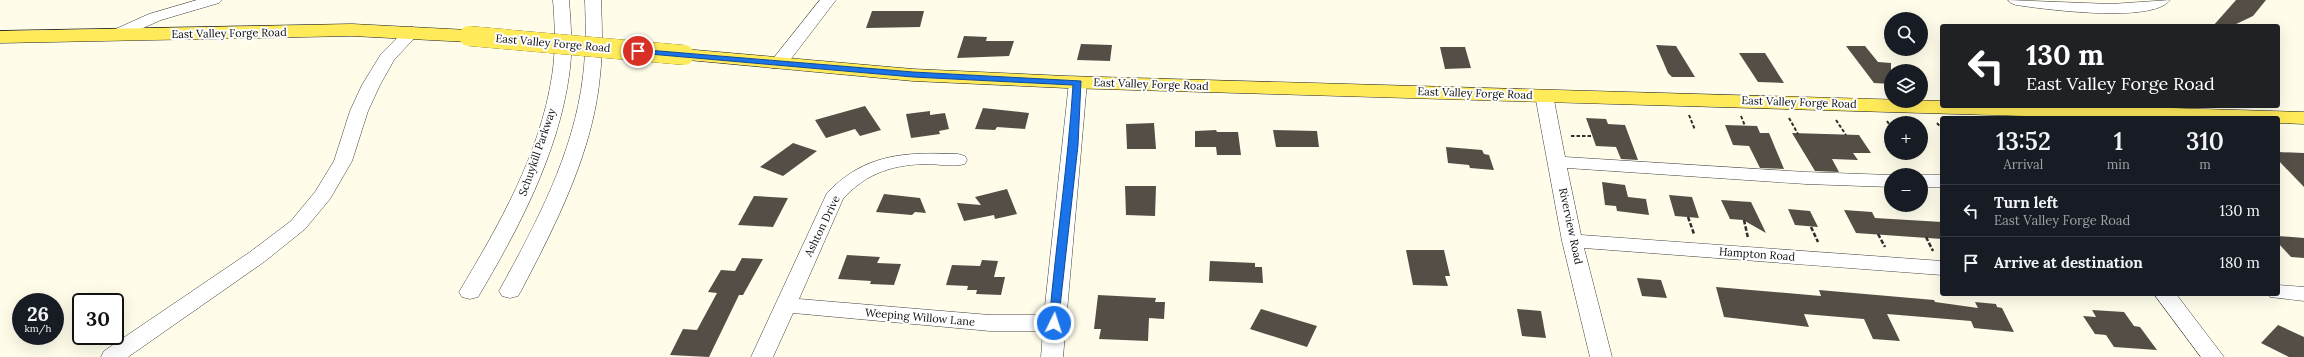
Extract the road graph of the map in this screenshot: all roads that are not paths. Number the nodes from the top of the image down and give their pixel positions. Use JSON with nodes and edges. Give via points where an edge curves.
{"nodes":[{"id":1,"x":214,"y":0,"type":"edge"},
{"id":2,"x":561,"y":0,"type":"edge"},
{"id":3,"x":593,"y":0,"type":"edge"},
{"id":4,"x":828,"y":0,"type":"edge"},
{"id":5,"x":2016,"y":0,"type":"edge"},
{"id":6,"x":2162,"y":0,"type":"edge"},
{"id":7,"x":412,"y":32,"type":"junction"},
{"id":8,"x":115,"y":35,"type":"junction"},
{"id":9,"x":0,"y":37,"type":"edge"},
{"id":10,"x":778,"y":64,"type":"junction"},
{"id":11,"x":1078,"y":82,"type":"junction"},
{"id":12,"x":1544,"y":95,"type":"junction"},
{"id":13,"x":2028,"y":114,"type":"edge"},
{"id":14,"x":2166,"y":116,"type":"edge"},
{"id":15,"x":2280,"y":118,"type":"edge"},
{"id":16,"x":2304,"y":118,"type":"edge"},
{"id":17,"x":958,"y":160,"type":"dead end"},
{"id":18,"x":1558,"y":162,"type":"junction"},
{"id":19,"x":1884,"y":181,"type":"edge"},
{"id":20,"x":1928,"y":181,"type":"edge"},
{"id":21,"x":1940,"y":181,"type":"edge"},
{"id":22,"x":1572,"y":241,"type":"junction"},
{"id":23,"x":1940,"y":268,"type":"edge"},
{"id":24,"x":510,"y":291,"type":"dead end"},
{"id":25,"x":470,"y":292,"type":"dead end"},
{"id":26,"x":2280,"y":292,"type":"edge"},
{"id":27,"x":2304,"y":294,"type":"edge"},
{"id":28,"x":2167,"y":296,"type":"edge"},
{"id":29,"x":785,"y":305,"type":"junction"},
{"id":30,"x":1054,"y":323,"type":"junction"},
{"id":31,"x":112,"y":357,"type":"edge"},
{"id":32,"x":762,"y":357,"type":"edge"},
{"id":33,"x":1052,"y":357,"type":"edge"},
{"id":34,"x":1601,"y":357,"type":"edge"},
{"id":35,"x":2213,"y":357,"type":"edge"}],
"edges":[{"from":1,"to":8,"type":"street","via":[[155,17]]},
{"from":2,"to":25,"type":"street","name":"Schuykill Parkway","via":[[564,30],[562,56],[551,118],[517,208]]},
{"from":3,"to":24,"type":"street","via":[[595,24],[592,79],[580,134],[555,205]]},
{"from":4,"to":10,"type":"street"},
{"from":5,"to":6,"type":"street","via":[[2055,6],[2117,8]]},
{"from":7,"to":8,"type":"main road","name":"East Valley Forge Road","via":[[352,30]]},
{"from":7,"to":10,"type":"main road","name":"East Valley Forge Road","bridge":true},
{"from":7,"to":31,"type":"street","via":[[388,58],[371,85],[359,111],[343,161],[323,195],[298,225],[257,257]]},
{"from":8,"to":9,"type":"main road","name":"East Valley Forge Road"},
{"from":10,"to":11,"type":"main road","name":"East Valley Forge Road","via":[[913,75]]},
{"from":11,"to":12,"type":"main road","name":"East Valley Forge Road"},
{"from":11,"to":30,"type":"street"},
{"from":12,"to":13,"type":"main road","name":"East Valley Forge Road"},
{"from":12,"to":18,"type":"street","name":"Riverview Road"},
{"from":13,"to":14,"type":"main road","name":"East Valley Forge Road"},
{"from":15,"to":16,"type":"main road","name":"East Valley Forge Road"},
{"from":17,"to":29,"type":"street","name":"Ashton Drive","via":[[906,159],[882,163],[862,171],[845,183],[834,197]]},
{"from":18,"to":19,"type":"street"},
{"from":18,"to":22,"type":"street","name":"Riverview Road"},
{"from":20,"to":21,"type":"street"},
{"from":22,"to":23,"type":"street","name":"Hampton Road"},
{"from":22,"to":34,"type":"street","name":"Riverview Road"},
{"from":26,"to":27,"type":"street"},
{"from":28,"to":35,"type":"street"},
{"from":29,"to":30,"type":"street","name":"Weeping Willow Lane","via":[[990,323]]},
{"from":29,"to":32,"type":"street","name":"Ashton Drive"},
{"from":30,"to":33,"type":"street"}]}
